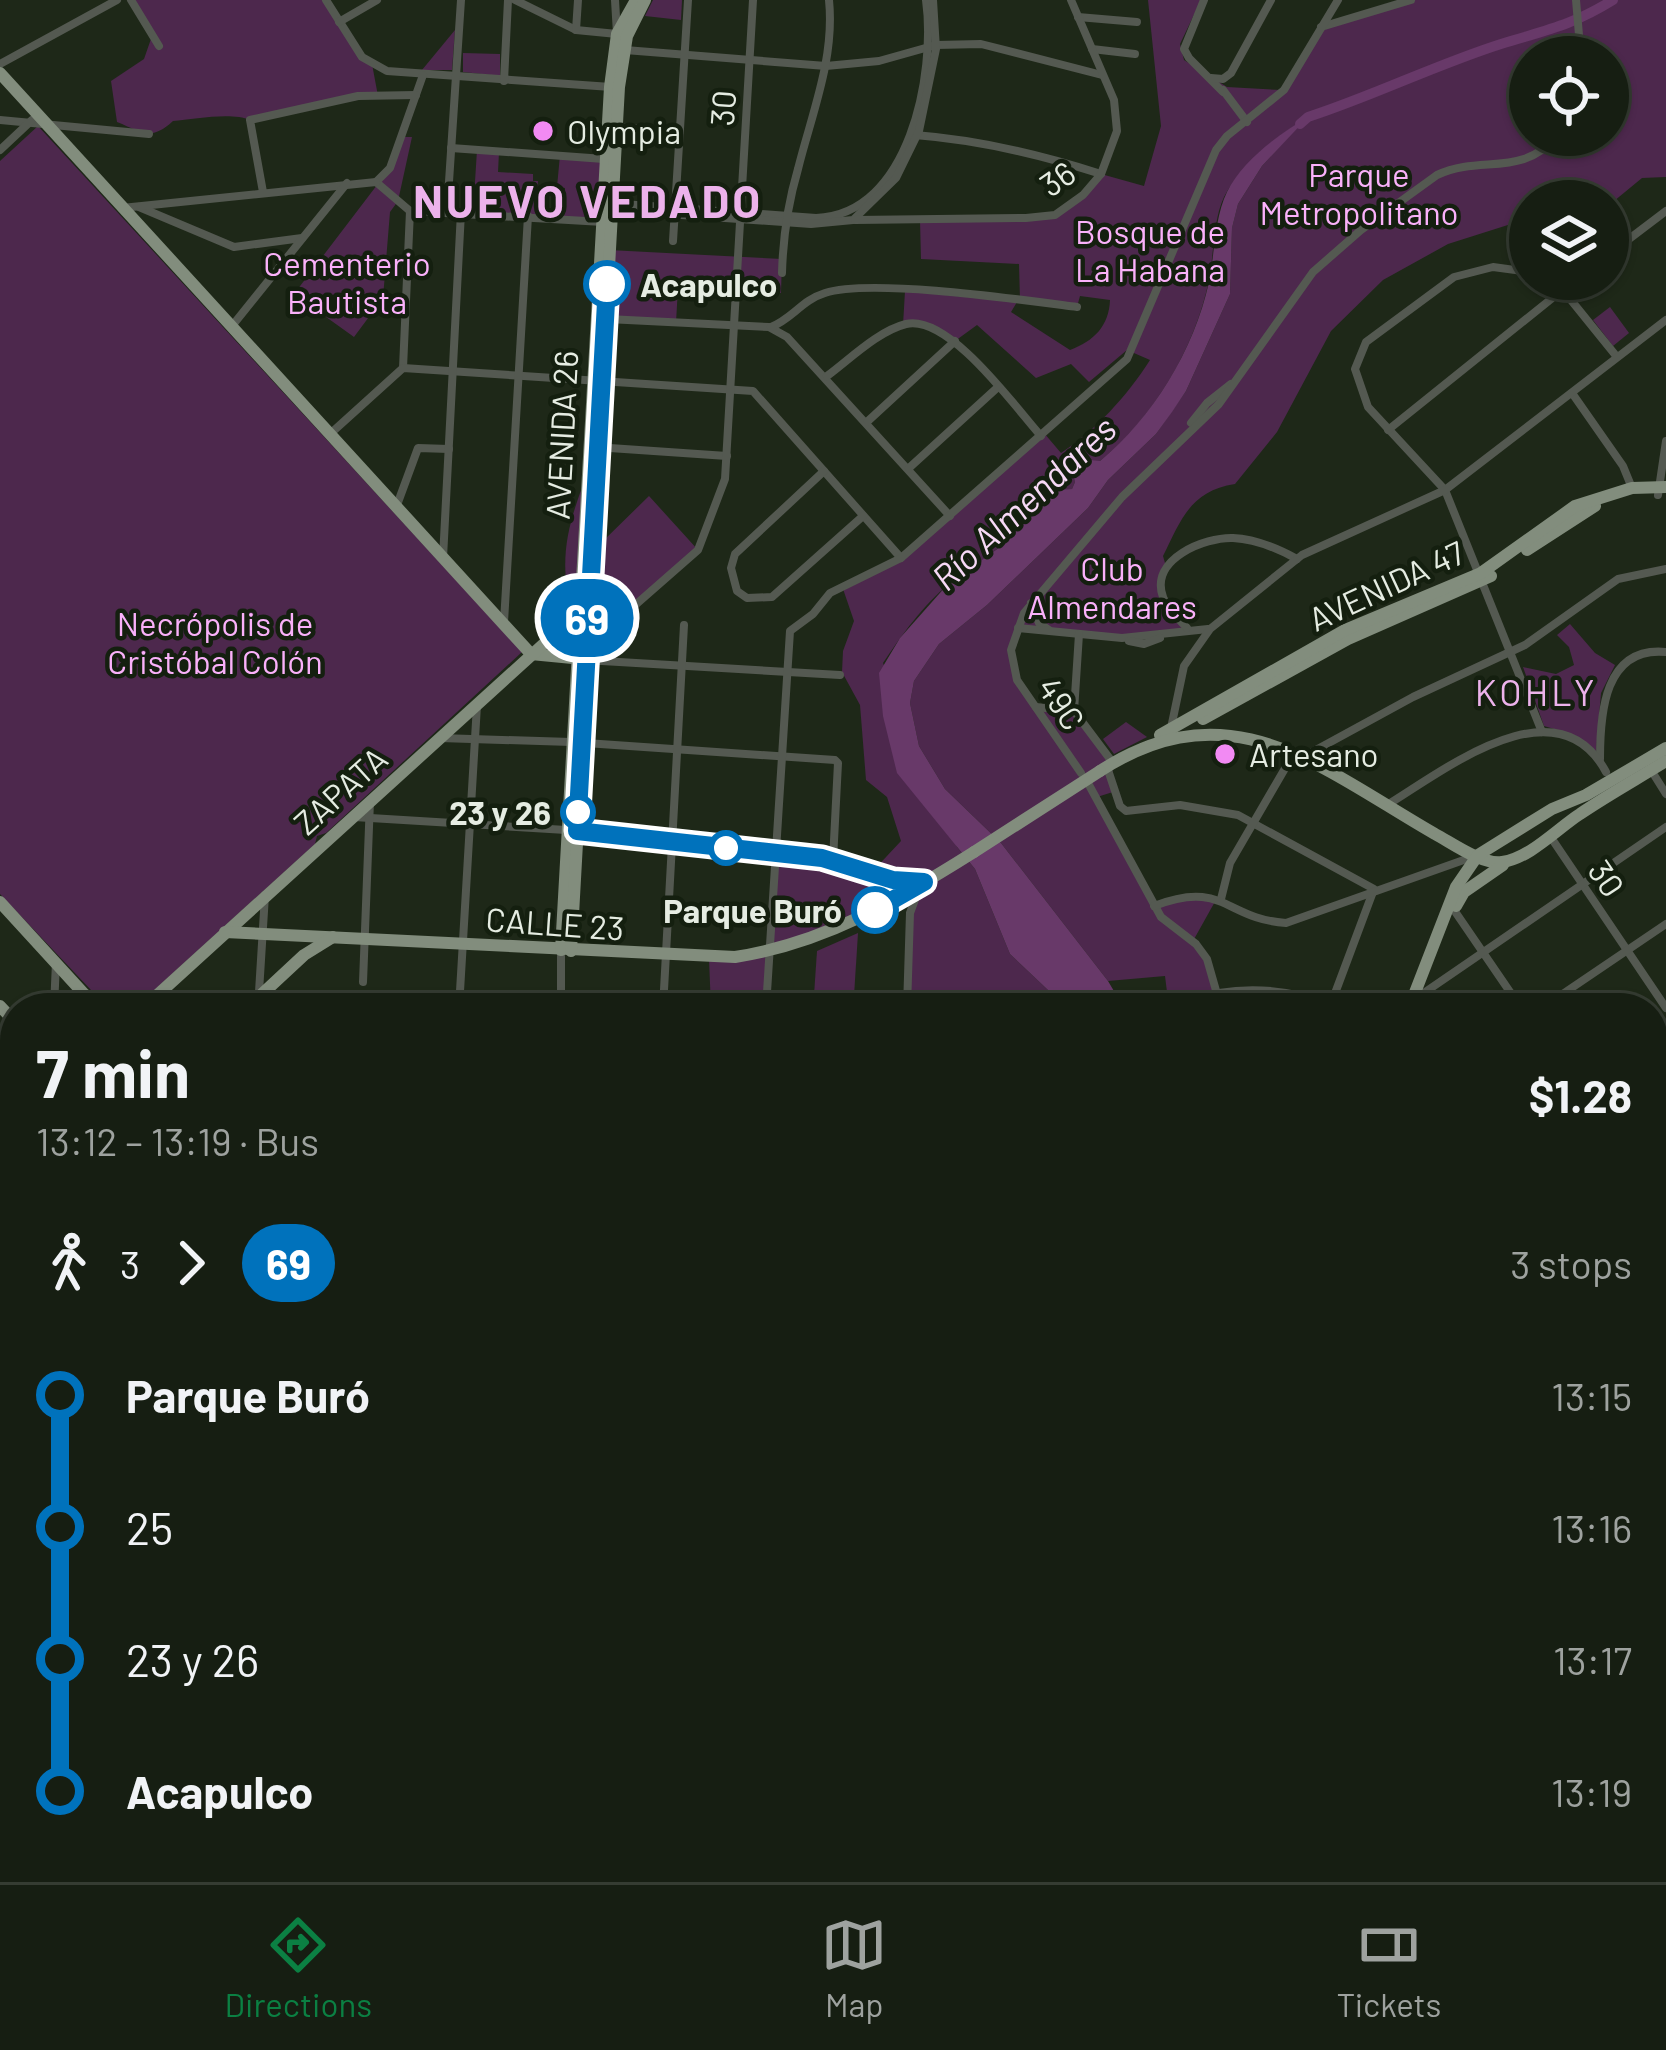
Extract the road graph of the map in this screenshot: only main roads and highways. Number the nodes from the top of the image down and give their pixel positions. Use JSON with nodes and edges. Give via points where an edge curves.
{"nodes":[{"id":1,"x":636,"y":0,"type":"edge"},
{"id":2,"x":645,"y":0,"type":"edge"},
{"id":3,"x":617,"y":34,"type":"junction"},
{"id":4,"x":624,"y":50,"type":"junction"},
{"id":5,"x":0,"y":69,"type":"edge"},
{"id":6,"x":614,"y":87,"type":"junction"},
{"id":7,"x":606,"y":211,"type":"junction"},
{"id":8,"x":1662,"y":491,"type":"edge"},
{"id":9,"x":1482,"y":577,"type":"junction"},
{"id":10,"x":583,"y":607,"type":"junction"},
{"id":11,"x":531,"y":654,"type":"junction"},
{"id":12,"x":580,"y":659,"type":"junction"},
{"id":13,"x":1280,"y":672,"type":"junction"},
{"id":14,"x":1234,"y":703,"type":"junction"},
{"id":15,"x":1171,"y":732,"type":"junction"},
{"id":16,"x":1238,"y":735,"type":"junction"},
{"id":17,"x":1666,"y":748,"type":"edge"},
{"id":18,"x":1666,"y":761,"type":"edge"},
{"id":19,"x":1523,"y":827,"type":"junction"},
{"id":20,"x":572,"y":830,"type":"junction"},
{"id":21,"x":1549,"y":835,"type":"junction"},
{"id":22,"x":1454,"y":844,"type":"junction"},
{"id":23,"x":1488,"y":848,"type":"junction"},
{"id":24,"x":1508,"y":860,"type":"junction"},
{"id":25,"x":922,"y":883,"type":"junction"},
{"id":26,"x":565,"y":885,"type":"junction"},
{"id":27,"x":1456,"y":887,"type":"junction"},
{"id":28,"x":573,"y":901,"type":"junction"},
{"id":29,"x":0,"y":902,"type":"edge"},
{"id":30,"x":225,"y":932,"type":"junction"},
{"id":31,"x":334,"y":936,"type":"junction"},
{"id":32,"x":566,"y":951,"type":"junction"},
{"id":33,"x":83,"y":993,"type":"edge"},
{"id":34,"x":161,"y":993,"type":"edge"},
{"id":35,"x":267,"y":993,"type":"edge"},
{"id":36,"x":1419,"y":993,"type":"edge"},
{"id":37,"x":1419,"y":993,"type":"edge"}],
"edges":[{"from":1,"to":3,"type":"main road","name":"AVENIDA 26"},
{"from":2,"to":4,"type":"main road","name":"AVENIDA 26"},
{"from":3,"to":4,"type":"main road"},
{"from":3,"to":6,"type":"main road","name":"AVENIDA 26"},
{"from":4,"to":6,"type":"main road","name":"AVENIDA 26"},
{"from":5,"to":11,"type":"main road","via":[[37,119]]},
{"from":6,"to":7,"type":"main road","name":"AVENIDA 26"},
{"from":6,"to":7,"type":"main road","name":"AVENIDA 26"},
{"from":7,"to":10,"type":"main road","name":"AVENIDA 26"},
{"from":8,"to":9,"type":"main road","name":"AVENIDA 47","via":[[1581,513]]},
{"from":8,"to":9,"type":"main road","name":"AVENIDA 47","via":[[1632,488],[1575,506]]},
{"from":9,"to":13,"type":"main road","name":"AVENIDA 47"},
{"from":10,"to":11,"type":"main road","name":"ZAPATA"},
{"from":10,"to":12,"type":"main road","name":"AVENIDA 26"},
{"from":10,"to":12,"type":"main road","name":"AVENIDA 26"},
{"from":11,"to":12,"type":"main road"},
{"from":11,"to":30,"type":"main road","name":"ZAPATA"},
{"from":12,"to":20,"type":"main road","name":"AVENIDA 26"},
{"from":13,"to":14,"type":"main road","name":"AVENIDA 47"},
{"from":13,"to":15,"type":"main road","name":"AVENIDA 47"},
{"from":14,"to":15,"type":"main road","name":"AVENIDA 47"},
{"from":14,"to":16,"type":"main road","via":[[1227,720]]},
{"from":15,"to":16,"type":"main road"},
{"from":15,"to":25,"type":"main road","name":"CALLE 23","bridge":true},
{"from":16,"to":22,"type":"main road","via":[[1298,755]]},
{"from":17,"to":19,"type":"main road"},
{"from":18,"to":21,"type":"main road"},
{"from":19,"to":21,"type":"main road","via":[[1537,823]]},
{"from":19,"to":23,"type":"main road"},
{"from":20,"to":25,"type":"main road","via":[[833,860]]},
{"from":20,"to":26,"type":"main road","name":"AVENIDA 26"},
{"from":20,"to":28,"type":"main road"},
{"from":21,"to":24,"type":"main road"},
{"from":22,"to":23,"type":"main road"},
{"from":22,"to":27,"type":"main road"},
{"from":23,"to":24,"type":"main road"},
{"from":23,"to":24,"type":"main road"},
{"from":23,"to":27,"type":"main road"},
{"from":24,"to":36,"type":"main road","via":[[1464,892]]},
{"from":25,"to":32,"type":"main road","name":"CALLE 23","via":[[826,935],[768,952],[724,958]]},
{"from":26,"to":28,"type":"main road"},
{"from":26,"to":32,"type":"main road","name":"AVENIDA 26"},
{"from":27,"to":37,"type":"main road"},
{"from":28,"to":32,"type":"main road"},
{"from":29,"to":33,"type":"main road","name":"ZAPATA"},
{"from":30,"to":31,"type":"main road"},
{"from":30,"to":34,"type":"main road","name":"ZAPATA"},
{"from":31,"to":32,"type":"main road","name":"CALLE 23"},
{"from":31,"to":35,"type":"main road"}]}
